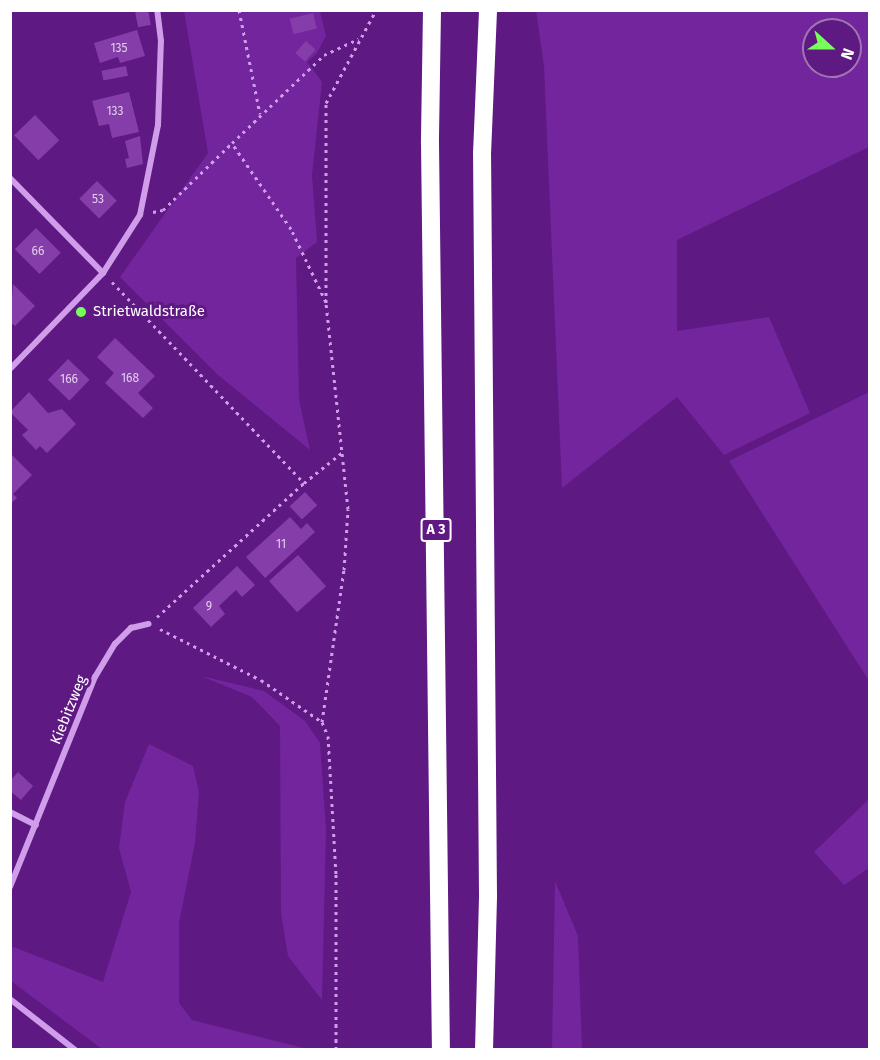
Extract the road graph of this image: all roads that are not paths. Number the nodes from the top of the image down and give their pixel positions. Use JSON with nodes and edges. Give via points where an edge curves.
{"nodes":[{"id":1,"x":157,"y":10,"type":"edge"},
{"id":2,"x":432,"y":10,"type":"edge"},
{"id":3,"x":488,"y":10,"type":"edge"},
{"id":4,"x":10,"y":178,"type":"edge"},
{"id":5,"x":103,"y":273,"type":"junction"},
{"id":6,"x":10,"y":369,"type":"edge"},
{"id":7,"x":149,"y":624,"type":"road end"},
{"id":8,"x":10,"y":812,"type":"edge"},
{"id":9,"x":36,"y":825,"type":"junction"},
{"id":10,"x":10,"y":887,"type":"edge"},
{"id":11,"x":10,"y":999,"type":"edge"},
{"id":12,"x":75,"y":1050,"type":"edge"},
{"id":13,"x":441,"y":1050,"type":"edge"},
{"id":14,"x":484,"y":1050,"type":"edge"}],
"edges":[{"from":1,"to":5,"type":"street","via":[[161,42],[158,125],[140,215]]},
{"from":2,"to":13,"type":"highway","number":"A 3","via":[[430,143]]},
{"from":3,"to":14,"type":"highway","via":[[482,154],[488,896]]},
{"from":4,"to":5,"type":"street"},
{"from":5,"to":6,"type":"street"},
{"from":7,"to":9,"type":"street","name":"Kiebitzweg","via":[[131,628],[115,644],[95,676]]},
{"from":8,"to":9,"type":"street"},
{"from":9,"to":10,"type":"street","name":"Kiebitzweg"},
{"from":11,"to":12,"type":"street"}]}
